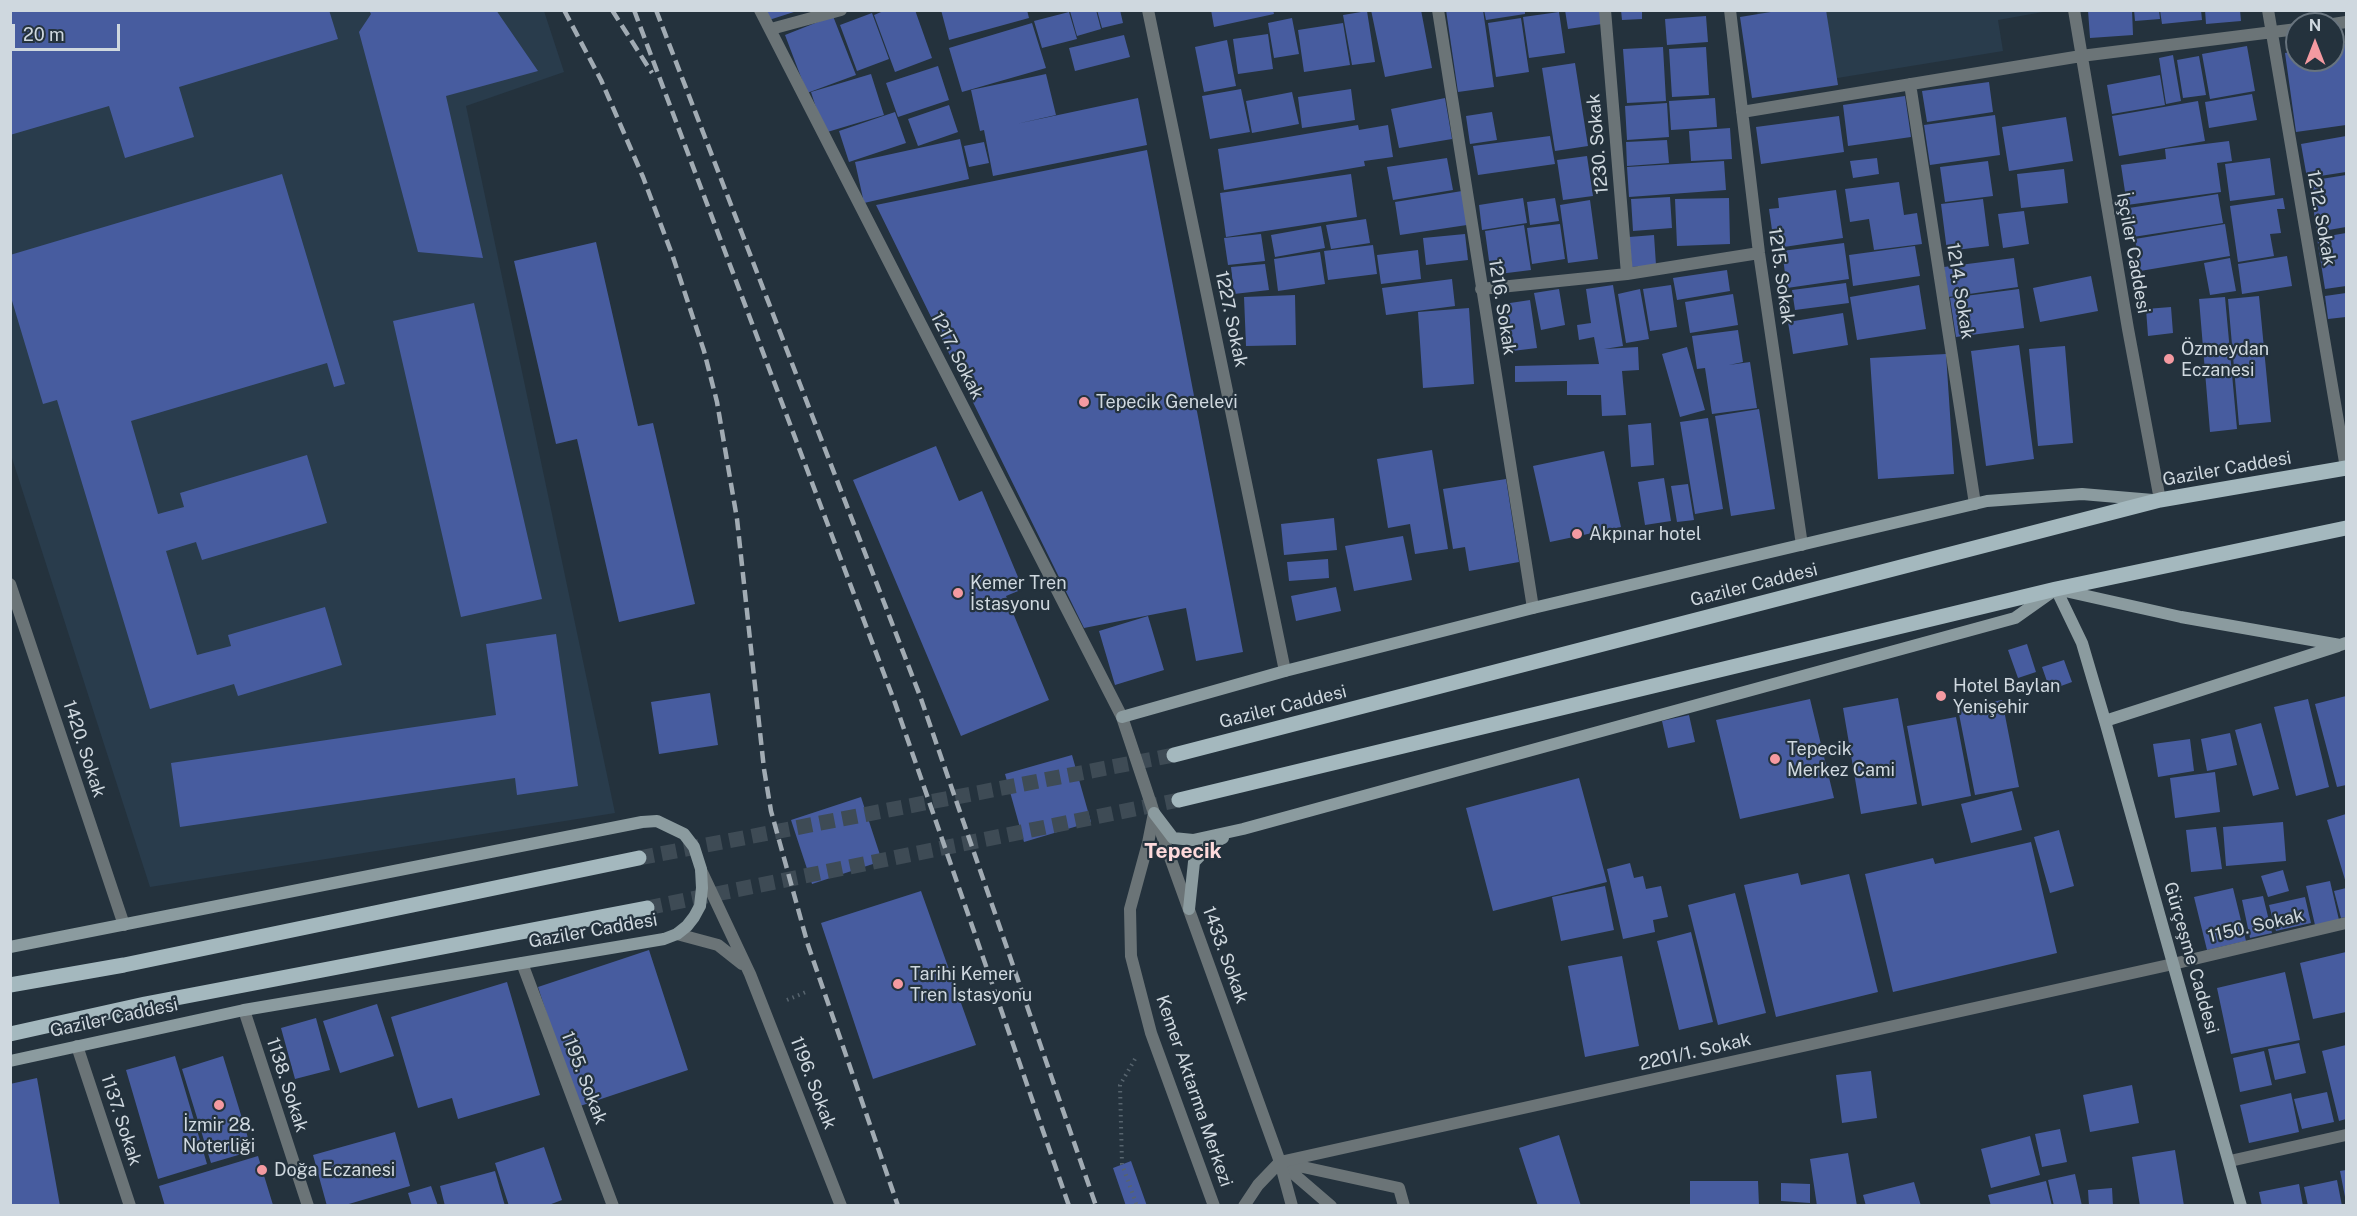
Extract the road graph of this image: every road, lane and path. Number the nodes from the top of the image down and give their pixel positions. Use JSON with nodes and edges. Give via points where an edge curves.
{"nodes":[{"id":1,"x":760,"y":10,"type":"edge"},
{"id":2,"x":841,"y":10,"type":"edge"},
{"id":3,"x":1148,"y":10,"type":"edge"},
{"id":4,"x":1438,"y":10,"type":"edge"},
{"id":5,"x":1605,"y":10,"type":"edge"},
{"id":6,"x":1730,"y":10,"type":"edge"},
{"id":7,"x":2074,"y":10,"type":"edge"},
{"id":8,"x":2268,"y":10,"type":"edge"},
{"id":9,"x":771,"y":29,"type":"junction"},
{"id":10,"x":2285,"y":30,"type":"edge"},
{"id":11,"x":2270,"y":32,"type":"junction"},
{"id":12,"x":2081,"y":56,"type":"junction"},
{"id":13,"x":1910,"y":84,"type":"junction"},
{"id":14,"x":1742,"y":112,"type":"junction"},
{"id":15,"x":1759,"y":253,"type":"junction"},
{"id":16,"x":1627,"y":274,"type":"junction"},
{"id":17,"x":1481,"y":289,"type":"junction"},
{"id":18,"x":2346,"y":468,"type":"edge"},
{"id":19,"x":2160,"y":500,"type":"junction"},
{"id":20,"x":1975,"y":504,"type":"junction"},
{"id":21,"x":2346,"y":528,"type":"edge"},
{"id":22,"x":1802,"y":545,"type":"junction"},
{"id":23,"x":10,"y":584,"type":"edge"},
{"id":24,"x":2056,"y":589,"type":"junction"},
{"id":25,"x":1533,"y":608,"type":"junction"},
{"id":26,"x":2343,"y":644,"type":"edge"},
{"id":27,"x":1285,"y":671,"type":"junction"},
{"id":28,"x":1122,"y":717,"type":"junction"},
{"id":29,"x":2105,"y":721,"type":"junction"},
{"id":30,"x":1174,"y":755,"type":"tunnel mouth"},
{"id":31,"x":1179,"y":800,"type":"tunnel mouth"},
{"id":32,"x":1154,"y":813,"type":"junction"},
{"id":33,"x":1243,"y":829,"type":"junction"},
{"id":34,"x":639,"y":858,"type":"tunnel mouth"},
{"id":35,"x":701,"y":869,"type":"junction"},
{"id":36,"x":647,"y":908,"type":"tunnel mouth"},
{"id":37,"x":1189,"y":909,"type":"junction"},
{"id":38,"x":2346,"y":923,"type":"edge"},
{"id":39,"x":124,"y":925,"type":"junction"},
{"id":40,"x":676,"y":934,"type":"junction"},
{"id":41,"x":10,"y":947,"type":"edge"},
{"id":42,"x":522,"y":963,"type":"junction"},
{"id":43,"x":2174,"y":964,"type":"junction"},
{"id":44,"x":750,"y":974,"type":"junction"},
{"id":45,"x":10,"y":985,"type":"edge"},
{"id":46,"x":244,"y":1010,"type":"junction"},
{"id":47,"x":1151,"y":1033,"type":"junction"},
{"id":48,"x":10,"y":1034,"type":"edge"},
{"id":49,"x":77,"y":1046,"type":"junction"},
{"id":50,"x":10,"y":1061,"type":"edge"},
{"id":51,"x":2346,"y":1134,"type":"edge"},
{"id":52,"x":2230,"y":1161,"type":"junction"},
{"id":53,"x":1280,"y":1162,"type":"junction"},
{"id":54,"x":2239,"y":1205,"type":"edge"},
{"id":55,"x":130,"y":1206,"type":"edge"},
{"id":56,"x":308,"y":1206,"type":"edge"},
{"id":57,"x":613,"y":1206,"type":"edge"},
{"id":58,"x":842,"y":1206,"type":"edge"},
{"id":59,"x":1137,"y":1206,"type":"edge"},
{"id":60,"x":1214,"y":1206,"type":"edge"},
{"id":61,"x":1244,"y":1206,"type":"edge"},
{"id":62,"x":1292,"y":1206,"type":"edge"},
{"id":63,"x":1331,"y":1206,"type":"edge"},
{"id":64,"x":1404,"y":1206,"type":"edge"}],
"edges":[{"from":1,"to":9,"type":"street","name":"1217. Sokak"},
{"from":2,"to":9,"type":"street"},
{"from":3,"to":27,"type":"street","name":"1227. Sokak"},
{"from":4,"to":17,"type":"street","name":"1216. Sokak"},
{"from":5,"to":16,"type":"street","name":"1230. Sokak"},
{"from":6,"to":14,"type":"street","name":"1215. Sokak"},
{"from":7,"to":12,"type":"street","name":"İşçiler Caddesi"},
{"from":8,"to":11,"type":"street","name":"1212. Sokak"},
{"from":9,"to":28,"type":"street","name":"1217. Sokak"},
{"from":10,"to":11,"type":"street"},
{"from":11,"to":12,"type":"street"},
{"from":11,"to":18,"type":"street","name":"1212. Sokak"},
{"from":12,"to":13,"type":"street"},
{"from":12,"to":19,"type":"street","name":"İşçiler Caddesi"},
{"from":13,"to":14,"type":"street"},
{"from":13,"to":20,"type":"street","name":"1214. Sokak"},
{"from":14,"to":15,"type":"street","name":"1215. Sokak"},
{"from":15,"to":16,"type":"street"},
{"from":15,"to":22,"type":"street","name":"1215. Sokak"},
{"from":16,"to":17,"type":"street"},
{"from":17,"to":25,"type":"street","name":"1216. Sokak"},
{"from":18,"to":19,"type":"main road","name":"Gaziler Caddesi"},
{"from":19,"to":20,"type":"main road","via":[[2082,494]]},
{"from":19,"to":30,"type":"main road","name":"Gaziler Caddesi"},
{"from":20,"to":22,"type":"main road"},
{"from":21,"to":24,"type":"main road"},
{"from":22,"to":25,"type":"main road"},
{"from":23,"to":39,"type":"street","name":"1420. Sokak"},
{"from":24,"to":26,"type":"main road","via":[[2181,617]]},
{"from":24,"to":29,"type":"main road","name":"Gürçeşme Caddesi","via":[[2082,643]]},
{"from":24,"to":31,"type":"main road"},
{"from":24,"to":33,"type":"main road","via":[[2015,618]]},
{"from":25,"to":27,"type":"main road"},
{"from":26,"to":29,"type":"main road"},
{"from":27,"to":28,"type":"main road"},
{"from":28,"to":32,"type":"street","name":"1433. Sokak"},
{"from":29,"to":43,"type":"main road","name":"Gürçeşme Caddesi"},
{"from":32,"to":33,"type":"main road","via":[[1173,838],[1193,840]]},
{"from":32,"to":37,"type":"street","name":"1433. Sokak"},
{"from":32,"to":47,"type":"street","name":"Kemer Aktarma Merkezi","via":[[1130,909],[1131,956]]},
{"from":33,"to":37,"type":"main road","via":[[1212,843],[1194,862]]},
{"from":34,"to":45,"type":"main road"},
{"from":35,"to":39,"type":"main road","name":"Gaziler Caddesi","via":[[694,847],[684,834],[657,821],[642,822]]},
{"from":35,"to":40,"type":"main road","name":"Gaziler Caddesi","via":[[700,906],[687,926]]},
{"from":35,"to":44,"type":"street","name":"1196. Sokak"},
{"from":36,"to":48,"type":"main road","name":"Gaziler Caddesi","via":[[145,1004]]},
{"from":37,"to":53,"type":"street","name":"1433. Sokak"},
{"from":38,"to":43,"type":"street","name":"1150. Sokak"},
{"from":39,"to":41,"type":"main road","name":"Gaziler Caddesi"},
{"from":40,"to":42,"type":"main road","name":"Gaziler Caddesi"},
{"from":40,"to":44,"type":"street","name":"1196. Sokak","via":[[718,945]]},
{"from":42,"to":46,"type":"main road","name":"Gaziler Caddesi"},
{"from":42,"to":57,"type":"street","name":"1195. Sokak"},
{"from":43,"to":52,"type":"main road","name":"Gürçeşme Caddesi"},
{"from":43,"to":53,"type":"street","name":"2201/1. Sokak"},
{"from":44,"to":58,"type":"street","name":"1196. Sokak"},
{"from":46,"to":49,"type":"main road","name":"Gaziler Caddesi"},
{"from":46,"to":56,"type":"street","name":"1138. Sokak"},
{"from":47,"to":59,"type":"path","via":[[1120,1086],[1122,1164]]},
{"from":47,"to":60,"type":"street","name":"Kemer Aktarma Merkezi"},
{"from":49,"to":50,"type":"main road","name":"Gaziler Caddesi"},
{"from":49,"to":55,"type":"street","name":"1137. Sokak"},
{"from":51,"to":52,"type":"street"},
{"from":52,"to":54,"type":"main road","name":"Gürçeşme Caddesi"},
{"from":53,"to":61,"type":"street"},
{"from":53,"to":62,"type":"street","name":"1433. Sokak"},
{"from":53,"to":63,"type":"street"},
{"from":53,"to":64,"type":"street","via":[[1399,1188]]}]}
